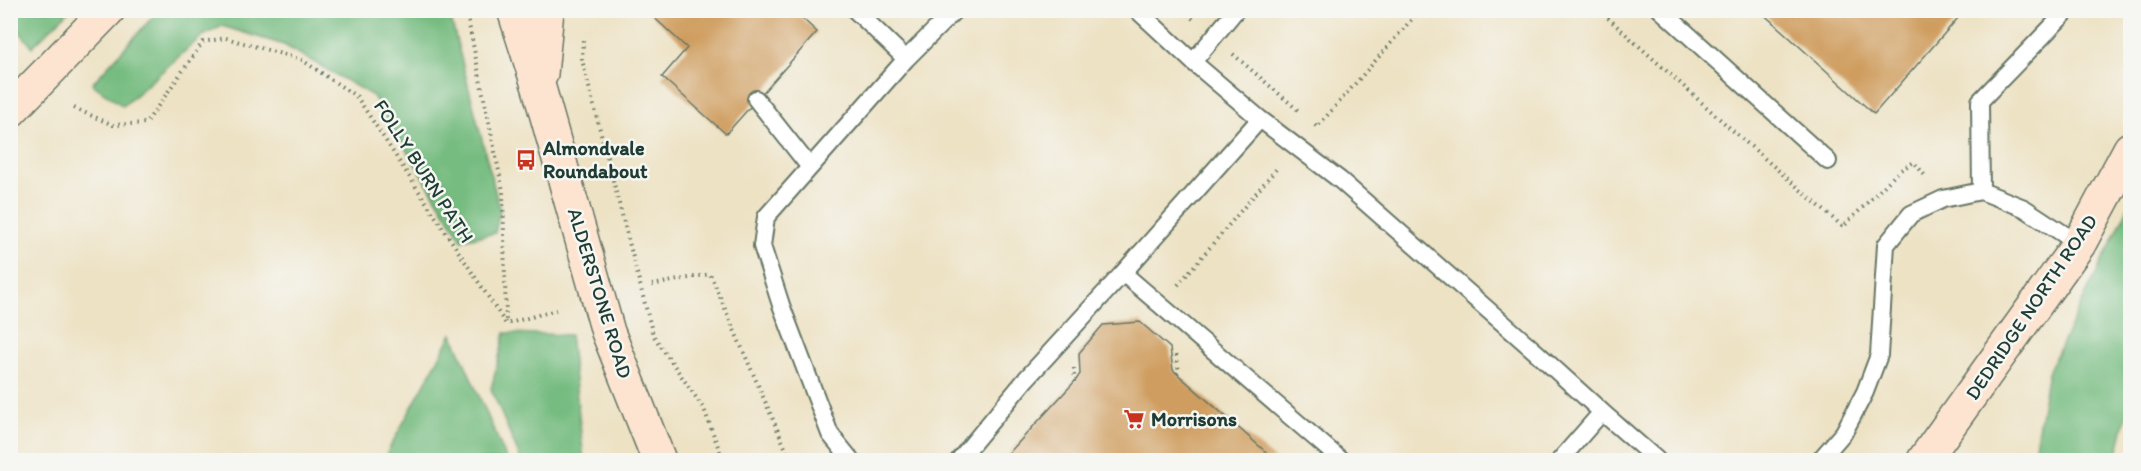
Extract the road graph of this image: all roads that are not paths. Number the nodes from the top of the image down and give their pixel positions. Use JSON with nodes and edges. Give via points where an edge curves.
{"nodes":[{"id":1,"x":108,"y":10,"type":"edge"},
{"id":2,"x":514,"y":10,"type":"edge"},
{"id":3,"x":547,"y":10,"type":"edge"},
{"id":4,"x":955,"y":10,"type":"edge"},
{"id":5,"x":1137,"y":10,"type":"edge"},
{"id":6,"x":1236,"y":10,"type":"edge"},
{"id":7,"x":1661,"y":10,"type":"edge"},
{"id":8,"x":2068,"y":10,"type":"edge"},
{"id":9,"x":866,"y":14,"type":"edge"},
{"id":10,"x":906,"y":59,"type":"junction"},
{"id":11,"x":1192,"y":62,"type":"junction"},
{"id":12,"x":539,"y":88,"type":"junction"},
{"id":13,"x":756,"y":99,"type":"dead end"},
{"id":14,"x":10,"y":111,"type":"edge"},
{"id":15,"x":1260,"y":119,"type":"junction"},
{"id":16,"x":2130,"y":149,"type":"edge"},
{"id":17,"x":1828,"y":161,"type":"dead end"},
{"id":18,"x":809,"y":166,"type":"junction"},
{"id":19,"x":1981,"y":191,"type":"junction"},
{"id":20,"x":2079,"y":244,"type":"junction"},
{"id":21,"x":1123,"y":273,"type":"junction"},
{"id":22,"x":1602,"y":412,"type":"junction"},
{"id":23,"x":659,"y":460,"type":"edge"},
{"id":24,"x":851,"y":460,"type":"edge"},
{"id":25,"x":959,"y":460,"type":"edge"},
{"id":26,"x":1341,"y":460,"type":"edge"},
{"id":27,"x":1560,"y":460,"type":"edge"},
{"id":28,"x":1657,"y":460,"type":"edge"},
{"id":29,"x":1820,"y":460,"type":"edge"},
{"id":30,"x":1924,"y":460,"type":"edge"}],
"edges":[{"from":1,"to":14,"type":"street"},
{"from":2,"to":12,"type":"street","name":"ALDERSTONE ROAD"},
{"from":3,"to":12,"type":"street","name":"ALDERSTONE ROAD"},
{"from":4,"to":10,"type":"lane"},
{"from":5,"to":11,"type":"lane"},
{"from":6,"to":11,"type":"lane"},
{"from":7,"to":17,"type":"lane"},
{"from":8,"to":19,"type":"lane","via":[[1980,101]]},
{"from":9,"to":10,"type":"lane"},
{"from":10,"to":18,"type":"lane"},
{"from":11,"to":15,"type":"lane"},
{"from":12,"to":23,"type":"street","name":"ALDERSTONE ROAD","via":[[608,332]]},
{"from":13,"to":18,"type":"lane"},
{"from":15,"to":21,"type":"lane"},
{"from":15,"to":22,"type":"lane","via":[[1356,194]]},
{"from":16,"to":20,"type":"street","name":"DEDRIDGE NORTH ROAD"},
{"from":18,"to":24,"type":"lane","via":[[765,217],[762,246],[830,434]]},
{"from":19,"to":20,"type":"lane","via":[[2024,208]]},
{"from":19,"to":29,"type":"lane","via":[[1943,199],[1911,214],[1886,245],[1879,355],[1844,432]]},
{"from":20,"to":30,"type":"street","name":"DEDRIDGE NORTH ROAD"},
{"from":21,"to":25,"type":"lane","via":[[1026,379]]},
{"from":21,"to":26,"type":"lane"},
{"from":22,"to":27,"type":"lane"},
{"from":22,"to":28,"type":"lane"}]}
